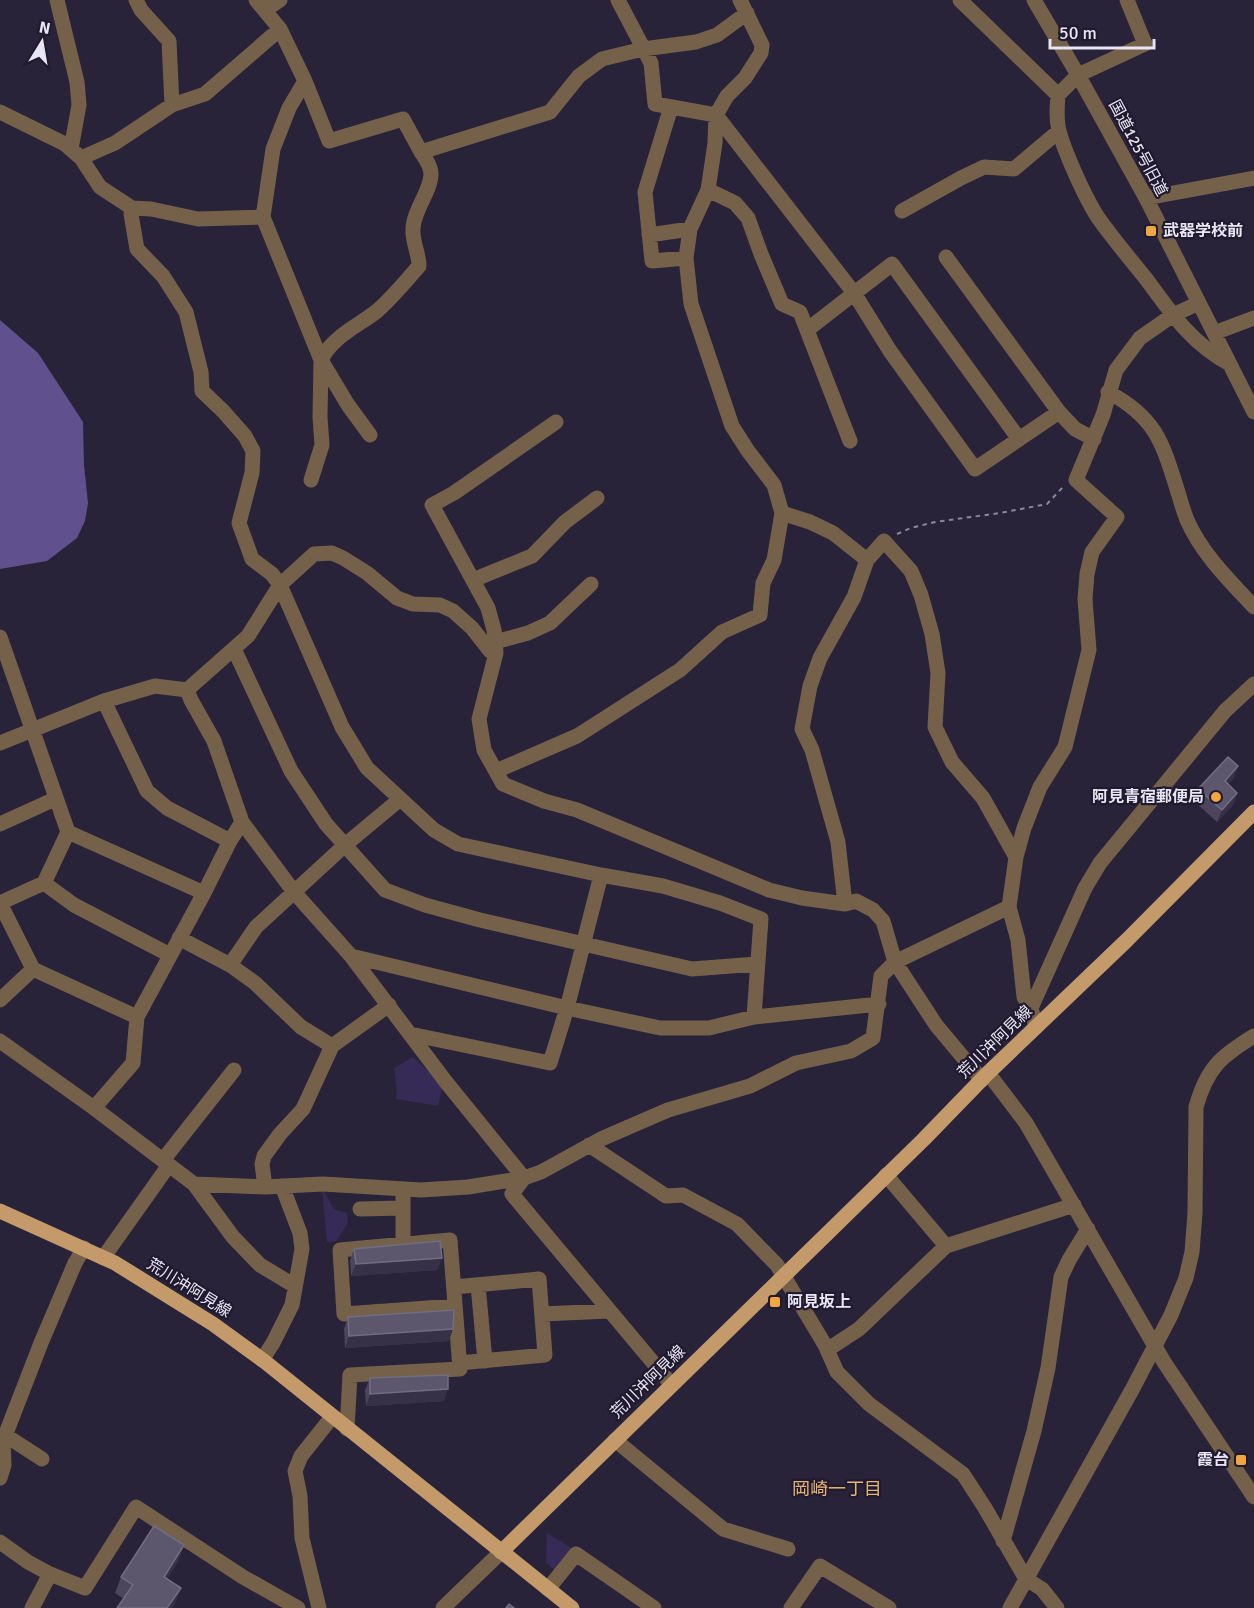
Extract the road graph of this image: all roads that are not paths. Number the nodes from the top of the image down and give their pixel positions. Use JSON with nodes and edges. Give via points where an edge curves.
{"nodes":[{"id":1,"x":57,"y":0,"type":"edge"},
{"id":2,"x":136,"y":0,"type":"edge"},
{"id":3,"x":280,"y":0,"type":"edge"},
{"id":4,"x":618,"y":0,"type":"edge"},
{"id":5,"x":960,"y":0,"type":"edge"},
{"id":6,"x":1034,"y":0,"type":"edge"},
{"id":7,"x":1127,"y":0,"type":"edge"},
{"id":8,"x":261,"y":5,"type":"edge"},
{"id":9,"x":743,"y":7,"type":"edge"},
{"id":10,"x":280,"y":29,"type":"junction"},
{"id":11,"x":643,"y":49,"type":"junction"},
{"id":12,"x":1078,"y":75,"type":"junction"},
{"id":13,"x":305,"y":81,"type":"junction"},
{"id":14,"x":1058,"y":95,"type":"junction"},
{"id":15,"x":172,"y":105,"type":"junction"},
{"id":16,"x":671,"y":107,"type":"junction"},
{"id":17,"x":0,"y":112,"type":"edge"},
{"id":18,"x":716,"y":115,"type":"junction"},
{"id":19,"x":1059,"y":131,"type":"junction"},
{"id":20,"x":421,"y":152,"type":"junction"},
{"id":21,"x":76,"y":154,"type":"junction"},
{"id":22,"x":1254,"y":178,"type":"edge"},
{"id":23,"x":708,"y":190,"type":"junction"},
{"id":24,"x":1146,"y":198,"type":"junction"},
{"id":25,"x":132,"y":208,"type":"junction"},
{"id":26,"x":902,"y":211,"type":"dead end"},
{"id":27,"x":263,"y":217,"type":"junction"},
{"id":28,"x":690,"y":229,"type":"junction"},
{"id":29,"x":649,"y":235,"type":"junction"},
{"id":30,"x":946,"y":257,"type":"dead end"},
{"id":31,"x":686,"y":258,"type":"junction"},
{"id":32,"x":854,"y":293,"type":"junction"},
{"id":33,"x":1198,"y":303,"type":"junction"},
{"id":34,"x":1173,"y":315,"type":"junction"},
{"id":35,"x":1254,"y":318,"type":"edge"},
{"id":36,"x":807,"y":330,"type":"junction"},
{"id":37,"x":1214,"y":333,"type":"junction"},
{"id":38,"x":321,"y":360,"type":"junction"},
{"id":39,"x":1230,"y":364,"type":"junction"},
{"id":40,"x":1108,"y":392,"type":"junction"},
{"id":41,"x":1059,"y":412,"type":"junction"},
{"id":42,"x":1254,"y":412,"type":"edge"},
{"id":43,"x":556,"y":422,"type":"dead end"},
{"id":44,"x":370,"y":435,"type":"dead end"},
{"id":45,"x":1019,"y":439,"type":"junction"},
{"id":46,"x":1094,"y":439,"type":"junction"},
{"id":47,"x":850,"y":441,"type":"dead end"},
{"id":48,"x":311,"y":480,"type":"dead end"},
{"id":49,"x":597,"y":498,"type":"dead end"},
{"id":50,"x":782,"y":513,"type":"junction"},
{"id":51,"x":867,"y":560,"type":"junction"},
{"id":52,"x":472,"y":580,"type":"junction"},
{"id":53,"x":591,"y":584,"type":"dead end"},
{"id":54,"x":280,"y":585,"type":"junction"},
{"id":55,"x":1254,"y":607,"type":"edge"},
{"id":56,"x":0,"y":637,"type":"edge"},
{"id":57,"x":496,"y":648,"type":"junction"},
{"id":58,"x":234,"y":649,"type":"junction"},
{"id":59,"x":3,"y":657,"type":"edge"},
{"id":60,"x":1254,"y":684,"type":"edge"},
{"id":61,"x":187,"y":690,"type":"junction"},
{"id":62,"x":104,"y":701,"type":"junction"},
{"id":63,"x":33,"y":729,"type":"junction"},
{"id":64,"x":0,"y":743,"type":"edge"},
{"id":65,"x":496,"y":771,"type":"junction"},
{"id":66,"x":55,"y":799,"type":"junction"},
{"id":67,"x":399,"y":800,"type":"junction"},
{"id":68,"x":1254,"y":812,"type":"edge"},
{"id":69,"x":242,"y":822,"type":"junction"},
{"id":70,"x":0,"y":824,"type":"edge"},
{"id":71,"x":68,"y":832,"type":"junction"},
{"id":72,"x":230,"y":841,"type":"junction"},
{"id":73,"x":345,"y":845,"type":"junction"},
{"id":74,"x":1016,"y":857,"type":"junction"},
{"id":75,"x":601,"y":875,"type":"junction"},
{"id":76,"x":44,"y":883,"type":"junction"},
{"id":77,"x":294,"y":892,"type":"junction"},
{"id":78,"x":204,"y":893,"type":"junction"},
{"id":79,"x":0,"y":903,"type":"edge"},
{"id":80,"x":845,"y":904,"type":"junction"},
{"id":81,"x":1009,"y":907,"type":"junction"},
{"id":82,"x":179,"y":938,"type":"junction"},
{"id":83,"x":584,"y":944,"type":"junction"},
{"id":84,"x":170,"y":955,"type":"junction"},
{"id":85,"x":351,"y":956,"type":"junction"},
{"id":86,"x":895,"y":962,"type":"junction"},
{"id":87,"x":757,"y":964,"type":"junction"},
{"id":88,"x":230,"y":965,"type":"junction"},
{"id":89,"x":33,"y":969,"type":"junction"},
{"id":90,"x":0,"y":1000,"type":"edge"},
{"id":91,"x":879,"y":1004,"type":"junction"},
{"id":92,"x":389,"y":1005,"type":"junction"},
{"id":93,"x":567,"y":1008,"type":"junction"},
{"id":94,"x":1031,"y":1008,"type":"junction"},
{"id":95,"x":137,"y":1017,"type":"junction"},
{"id":96,"x":754,"y":1017,"type":"junction"},
{"id":97,"x":1036,"y":1027,"type":"junction"},
{"id":98,"x":410,"y":1034,"type":"junction"},
{"id":99,"x":1254,"y":1036,"type":"edge"},
{"id":100,"x":0,"y":1041,"type":"edge"},
{"id":101,"x":332,"y":1046,"type":"junction"},
{"id":102,"x":234,"y":1070,"type":"dead end"},
{"id":103,"x":985,"y":1076,"type":"junction"},
{"id":104,"x":94,"y":1108,"type":"junction"},
{"id":105,"x":589,"y":1145,"type":"junction"},
{"id":106,"x":166,"y":1163,"type":"junction"},
{"id":107,"x":886,"y":1175,"type":"junction"},
{"id":108,"x":524,"y":1178,"type":"junction"},
{"id":109,"x":195,"y":1184,"type":"junction"},
{"id":110,"x":282,"y":1186,"type":"junction"},
{"id":111,"x":265,"y":1187,"type":"junction"},
{"id":112,"x":403,"y":1189,"type":"junction"},
{"id":113,"x":1074,"y":1205,"type":"junction"},
{"id":114,"x":403,"y":1208,"type":"junction"},
{"id":115,"x":360,"y":1209,"type":"dead end"},
{"id":116,"x":0,"y":1211,"type":"edge"},
{"id":117,"x":1088,"y":1229,"type":"junction"},
{"id":118,"x":403,"y":1244,"type":"junction"},
{"id":119,"x":946,"y":1246,"type":"junction"},
{"id":120,"x":84,"y":1248,"type":"junction"},
{"id":121,"x":103,"y":1258,"type":"junction"},
{"id":122,"x":783,"y":1276,"type":"junction"},
{"id":123,"x":478,"y":1285,"type":"junction"},
{"id":124,"x":295,"y":1286,"type":"junction"},
{"id":125,"x":454,"y":1287,"type":"junction"},
{"id":126,"x":455,"y":1306,"type":"junction"},
{"id":127,"x":609,"y":1311,"type":"junction"},
{"id":128,"x":542,"y":1314,"type":"junction"},
{"id":129,"x":1155,"y":1346,"type":"junction"},
{"id":130,"x":827,"y":1350,"type":"junction"},
{"id":131,"x":262,"y":1360,"type":"junction"},
{"id":132,"x":485,"y":1361,"type":"junction"},
{"id":133,"x":459,"y":1363,"type":"junction"},
{"id":134,"x":671,"y":1384,"type":"junction"},
{"id":135,"x":332,"y":1417,"type":"junction"},
{"id":136,"x":346,"y":1429,"type":"junction"},
{"id":137,"x":5,"y":1435,"type":"junction"},
{"id":138,"x":615,"y":1440,"type":"junction"},
{"id":139,"x":42,"y":1459,"type":"dead end"},
{"id":140,"x":0,"y":1478,"type":"edge"},
{"id":141,"x":1254,"y":1497,"type":"edge"},
{"id":142,"x":1004,"y":1541,"type":"junction"},
{"id":143,"x":0,"y":1542,"type":"edge"},
{"id":144,"x":788,"y":1549,"type":"dead end"},
{"id":145,"x":501,"y":1552,"type":"junction"},
{"id":146,"x":50,"y":1574,"type":"junction"},
{"id":147,"x":1026,"y":1579,"type":"junction"},
{"id":148,"x":548,"y":1589,"type":"junction"},
{"id":149,"x":32,"y":1608,"type":"edge"},
{"id":150,"x":298,"y":1608,"type":"edge"},
{"id":151,"x":319,"y":1608,"type":"edge"},
{"id":152,"x":443,"y":1608,"type":"edge"},
{"id":153,"x":572,"y":1608,"type":"edge"},
{"id":154,"x":654,"y":1608,"type":"edge"},
{"id":155,"x":791,"y":1608,"type":"edge"},
{"id":156,"x":889,"y":1608,"type":"edge"},
{"id":157,"x":1010,"y":1608,"type":"edge"},
{"id":158,"x":1057,"y":1608,"type":"edge"}],
"edges":[{"from":1,"to":21,"type":"street","via":[[77,82]]},
{"from":2,"to":15,"type":"street","via":[[169,41]]},
{"from":3,"to":8,"type":"street"},
{"from":4,"to":11,"type":"street"},
{"from":5,"to":14,"type":"street"},
{"from":6,"to":12,"type":"street","name":"国道125号旧道"},
{"from":7,"to":12,"type":"street","via":[[1145,44]]},
{"from":8,"to":10,"type":"street"},
{"from":9,"to":11,"type":"street","via":[[717,35]]},
{"from":9,"to":18,"type":"street","via":[[762,45],[761,53]]},
{"from":10,"to":13,"type":"street"},
{"from":10,"to":15,"type":"street","via":[[205,94]]},
{"from":11,"to":16,"type":"street","via":[[651,63],[655,104]]},
{"from":11,"to":20,"type":"street","via":[[602,59],[579,76],[549,112]]},
{"from":12,"to":14,"type":"street"},
{"from":12,"to":24,"type":"street","name":"国道125号旧道"},
{"from":13,"to":20,"type":"street","via":[[329,141],[403,119]]},
{"from":13,"to":27,"type":"street","via":[[273,149]]},
{"from":14,"to":19,"type":"street"},
{"from":15,"to":21,"type":"street","via":[[116,143]]},
{"from":16,"to":18,"type":"street"},
{"from":16,"to":29,"type":"street","via":[[645,192]]},
{"from":17,"to":21,"type":"street","via":[[65,144]]},
{"from":18,"to":23,"type":"street"},
{"from":18,"to":32,"type":"street"},
{"from":19,"to":26,"type":"street","via":[[1014,169],[984,167]]},
{"from":19,"to":34,"type":"street","via":[[1098,216]]},
{"from":20,"to":38,"type":"street","via":[[431,175],[412,225],[419,266],[377,311],[325,351]]},
{"from":21,"to":25,"type":"street","via":[[100,187]]},
{"from":22,"to":24,"type":"street"},
{"from":23,"to":28,"type":"street"},
{"from":23,"to":36,"type":"street","via":[[735,202],[748,218],[782,304],[800,312]]},
{"from":24,"to":33,"type":"street","name":"国道125号旧道"},
{"from":25,"to":27,"type":"street","via":[[198,219]]},
{"from":25,"to":54,"type":"street","via":[[137,249],[163,276],[186,312],[202,391],[245,436],[253,451],[252,473],[238,523],[252,560]]},
{"from":27,"to":38,"type":"street"},
{"from":28,"to":29,"type":"street"},
{"from":28,"to":31,"type":"street"},
{"from":29,"to":31,"type":"street","via":[[652,261]]},
{"from":30,"to":41,"type":"street"},
{"from":31,"to":50,"type":"street","via":[[691,304],[732,426],[774,485]]},
{"from":32,"to":36,"type":"street"},
{"from":32,"to":45,"type":"street","via":[[892,264]]},
{"from":32,"to":45,"type":"street","via":[[890,351],[975,469]]},
{"from":33,"to":34,"type":"street"},
{"from":33,"to":37,"type":"street","name":"国道125号旧道"},
{"from":34,"to":39,"type":"street","via":[[1200,345]]},
{"from":34,"to":40,"type":"street","via":[[1140,338],[1116,369]]},
{"from":35,"to":37,"type":"street"},
{"from":36,"to":47,"type":"street"},
{"from":37,"to":39,"type":"street","name":"国道125号旧道"},
{"from":38,"to":44,"type":"street"},
{"from":38,"to":48,"type":"street","via":[[322,446]]},
{"from":39,"to":42,"type":"street","name":"国道125号旧道"},
{"from":40,"to":46,"type":"street"},
{"from":40,"to":55,"type":"street","via":[[1130,403],[1155,430],[1198,542]]},
{"from":41,"to":45,"type":"street"},
{"from":41,"to":46,"type":"street","via":[[1075,429]]},
{"from":43,"to":52,"type":"street","via":[[432,505]]},
{"from":46,"to":74,"type":"street","via":[[1076,480],[1117,517],[1092,552],[1087,574],[1089,650],[1065,747],[1040,787]]},
{"from":49,"to":52,"type":"street","via":[[565,522],[532,555]]},
{"from":50,"to":51,"type":"street","via":[[833,533]]},
{"from":50,"to":65,"type":"street","via":[[774,560],[763,583],[760,615],[722,632],[680,670],[577,736]]},
{"from":51,"to":74,"type":"street","via":[[884,541],[911,571],[929,624],[938,673],[935,727],[951,762],[983,798]]},
{"from":51,"to":80,"type":"street","via":[[854,597],[817,667],[802,729],[812,750],[838,842]]},
{"from":52,"to":57,"type":"street","via":[[488,608]]},
{"from":53,"to":57,"type":"street","via":[[550,623]]},
{"from":54,"to":57,"type":"street","via":[[315,554],[332,553],[367,573],[397,598],[453,611],[490,651]]},
{"from":54,"to":58,"type":"street","via":[[248,636]]},
{"from":54,"to":67,"type":"street","via":[[342,727],[367,768]]},
{"from":56,"to":59,"type":"street"},
{"from":57,"to":65,"type":"street","via":[[479,718],[484,750]]},
{"from":58,"to":61,"type":"street"},
{"from":58,"to":73,"type":"street","via":[[291,771]]},
{"from":59,"to":63,"type":"street"},
{"from":60,"to":94,"type":"street","via":[[1225,711],[1100,863]]},
{"from":61,"to":62,"type":"street","via":[[155,686]]},
{"from":61,"to":69,"type":"street","via":[[214,741]]},
{"from":62,"to":63,"type":"street"},
{"from":62,"to":72,"type":"street","via":[[147,791],[167,808]]},
{"from":63,"to":64,"type":"street"},
{"from":63,"to":66,"type":"street"},
{"from":65,"to":80,"type":"street","via":[[503,784],[577,810],[769,890]]},
{"from":66,"to":70,"type":"street"},
{"from":66,"to":71,"type":"street"},
{"from":67,"to":73,"type":"street"},
{"from":67,"to":75,"type":"street","via":[[434,830],[458,844]]},
{"from":68,"to":97,"type":"main road","name":"荒川沖阿見線"},
{"from":69,"to":72,"type":"street"},
{"from":69,"to":77,"type":"street"},
{"from":71,"to":76,"type":"street"},
{"from":71,"to":78,"type":"street"},
{"from":72,"to":78,"type":"street"},
{"from":73,"to":77,"type":"street"},
{"from":73,"to":83,"type":"street","via":[[385,890],[425,905]]},
{"from":74,"to":81,"type":"street"},
{"from":75,"to":83,"type":"street"},
{"from":75,"to":87,"type":"street","via":[[663,886],[761,919]]},
{"from":76,"to":79,"type":"street"},
{"from":76,"to":84,"type":"street","via":[[74,905]]},
{"from":77,"to":85,"type":"street"},
{"from":77,"to":88,"type":"street","via":[[256,927]]},
{"from":78,"to":82,"type":"street"},
{"from":79,"to":89,"type":"street"},
{"from":80,"to":86,"type":"street","via":[[856,902],[873,910],[883,921]]},
{"from":81,"to":86,"type":"street"},
{"from":81,"to":94,"type":"street","via":[[1018,940],[1024,997]]},
{"from":82,"to":84,"type":"street"},
{"from":82,"to":88,"type":"street"},
{"from":83,"to":87,"type":"street","via":[[692,969]]},
{"from":83,"to":93,"type":"street"},
{"from":84,"to":95,"type":"street"},
{"from":85,"to":92,"type":"street"},
{"from":85,"to":93,"type":"street"},
{"from":86,"to":91,"type":"street","via":[[881,976]]},
{"from":86,"to":103,"type":"street","via":[[936,1025]]},
{"from":87,"to":96,"type":"street"},
{"from":88,"to":101,"type":"street","via":[[255,983],[300,1027]]},
{"from":89,"to":90,"type":"street"},
{"from":89,"to":95,"type":"street"},
{"from":91,"to":96,"type":"street"},
{"from":91,"to":105,"type":"street","via":[[873,1038],[851,1051],[796,1063],[750,1086],[668,1110]]},
{"from":92,"to":98,"type":"street"},
{"from":92,"to":101,"type":"street"},
{"from":93,"to":96,"type":"street","via":[[660,1028],[709,1028]]},
{"from":93,"to":98,"type":"street","via":[[550,1063]]},
{"from":94,"to":97,"type":"street"},
{"from":95,"to":104,"type":"street","via":[[134,1063]]},
{"from":97,"to":103,"type":"main road","name":"荒川沖阿見線"},
{"from":98,"to":108,"type":"street"},
{"from":99,"to":129,"type":"street","via":[[1213,1067],[1202,1087],[1195,1119],[1192,1252],[1176,1305]]},
{"from":100,"to":104,"type":"street"},
{"from":101,"to":111,"type":"street","via":[[303,1109],[264,1156]]},
{"from":102,"to":106,"type":"street"},
{"from":103,"to":107,"type":"main road","name":"荒川沖阿見線"},
{"from":103,"to":113,"type":"street","via":[[1006,1093]]},
{"from":104,"to":106,"type":"street"},
{"from":105,"to":108,"type":"street"},
{"from":105,"to":122,"type":"street","via":[[666,1196],[682,1195],[737,1224]]},
{"from":106,"to":109,"type":"street"},
{"from":106,"to":121,"type":"street"},
{"from":107,"to":119,"type":"street"},
{"from":107,"to":122,"type":"main road","name":"荒川沖阿見線"},
{"from":108,"to":112,"type":"street","via":[[468,1187]]},
{"from":108,"to":127,"type":"street","via":[[512,1194]]},
{"from":109,"to":111,"type":"street"},
{"from":109,"to":124,"type":"street","via":[[233,1237],[260,1265]]},
{"from":110,"to":111,"type":"street"},
{"from":110,"to":112,"type":"street","via":[[323,1184]]},
{"from":110,"to":124,"type":"street","via":[[300,1233],[302,1249]]},
{"from":112,"to":114,"type":"street"},
{"from":113,"to":117,"type":"street"},
{"from":113,"to":119,"type":"street"},
{"from":114,"to":115,"type":"street"},
{"from":114,"to":118,"type":"street"},
{"from":116,"to":120,"type":"main road","name":"荒川沖阿見線"},
{"from":117,"to":129,"type":"street"},
{"from":117,"to":142,"type":"street","via":[[1061,1277],[1035,1431]]},
{"from":118,"to":125,"type":"street","via":[[450,1240]]},
{"from":118,"to":126,"type":"street","via":[[340,1250],[344,1314]]},
{"from":119,"to":130,"type":"street","via":[[859,1329]]},
{"from":120,"to":121,"type":"main road","name":"荒川沖阿見線"},
{"from":120,"to":137,"type":"street"},
{"from":121,"to":131,"type":"main road","name":"荒川沖阿見線","via":[[168,1295]]},
{"from":122,"to":130,"type":"street"},
{"from":122,"to":134,"type":"main road","name":"荒川沖阿見線"},
{"from":123,"to":125,"type":"street"},
{"from":123,"to":128,"type":"street","via":[[539,1279]]},
{"from":123,"to":132,"type":"street"},
{"from":124,"to":131,"type":"street","via":[[292,1305]]},
{"from":125,"to":126,"type":"street"},
{"from":126,"to":133,"type":"street"},
{"from":127,"to":128,"type":"street"},
{"from":127,"to":134,"type":"street"},
{"from":128,"to":132,"type":"street","via":[[545,1355]]},
{"from":129,"to":141,"type":"street"},
{"from":129,"to":147,"type":"street"},
{"from":130,"to":142,"type":"street","via":[[837,1372],[869,1404],[963,1474]]},
{"from":131,"to":135,"type":"main road","name":"荒川沖阿見線"},
{"from":132,"to":133,"type":"street"},
{"from":133,"to":136,"type":"street","via":[[460,1369],[350,1375]]},
{"from":134,"to":138,"type":"main road","name":"荒川沖阿見線"},
{"from":135,"to":136,"type":"main road","name":"荒川沖阿見線"},
{"from":135,"to":151,"type":"street","via":[[301,1456],[295,1472],[302,1538]]},
{"from":136,"to":145,"type":"main road","name":"荒川沖阿見線"},
{"from":137,"to":139,"type":"street"},
{"from":137,"to":140,"type":"street"},
{"from":138,"to":144,"type":"street","via":[[723,1529]]},
{"from":138,"to":145,"type":"main road","name":"荒川沖阿見線"},
{"from":142,"to":147,"type":"street"},
{"from":143,"to":146,"type":"street"},
{"from":145,"to":148,"type":"main road"},
{"from":145,"to":152,"type":"street"},
{"from":146,"to":149,"type":"street"},
{"from":146,"to":150,"type":"street","via":[[86,1588],[136,1507]]},
{"from":147,"to":157,"type":"street"},
{"from":147,"to":158,"type":"street"},
{"from":148,"to":153,"type":"main road"},
{"from":148,"to":154,"type":"street","via":[[576,1554]]},
{"from":155,"to":156,"type":"street","via":[[820,1566]]}]}
